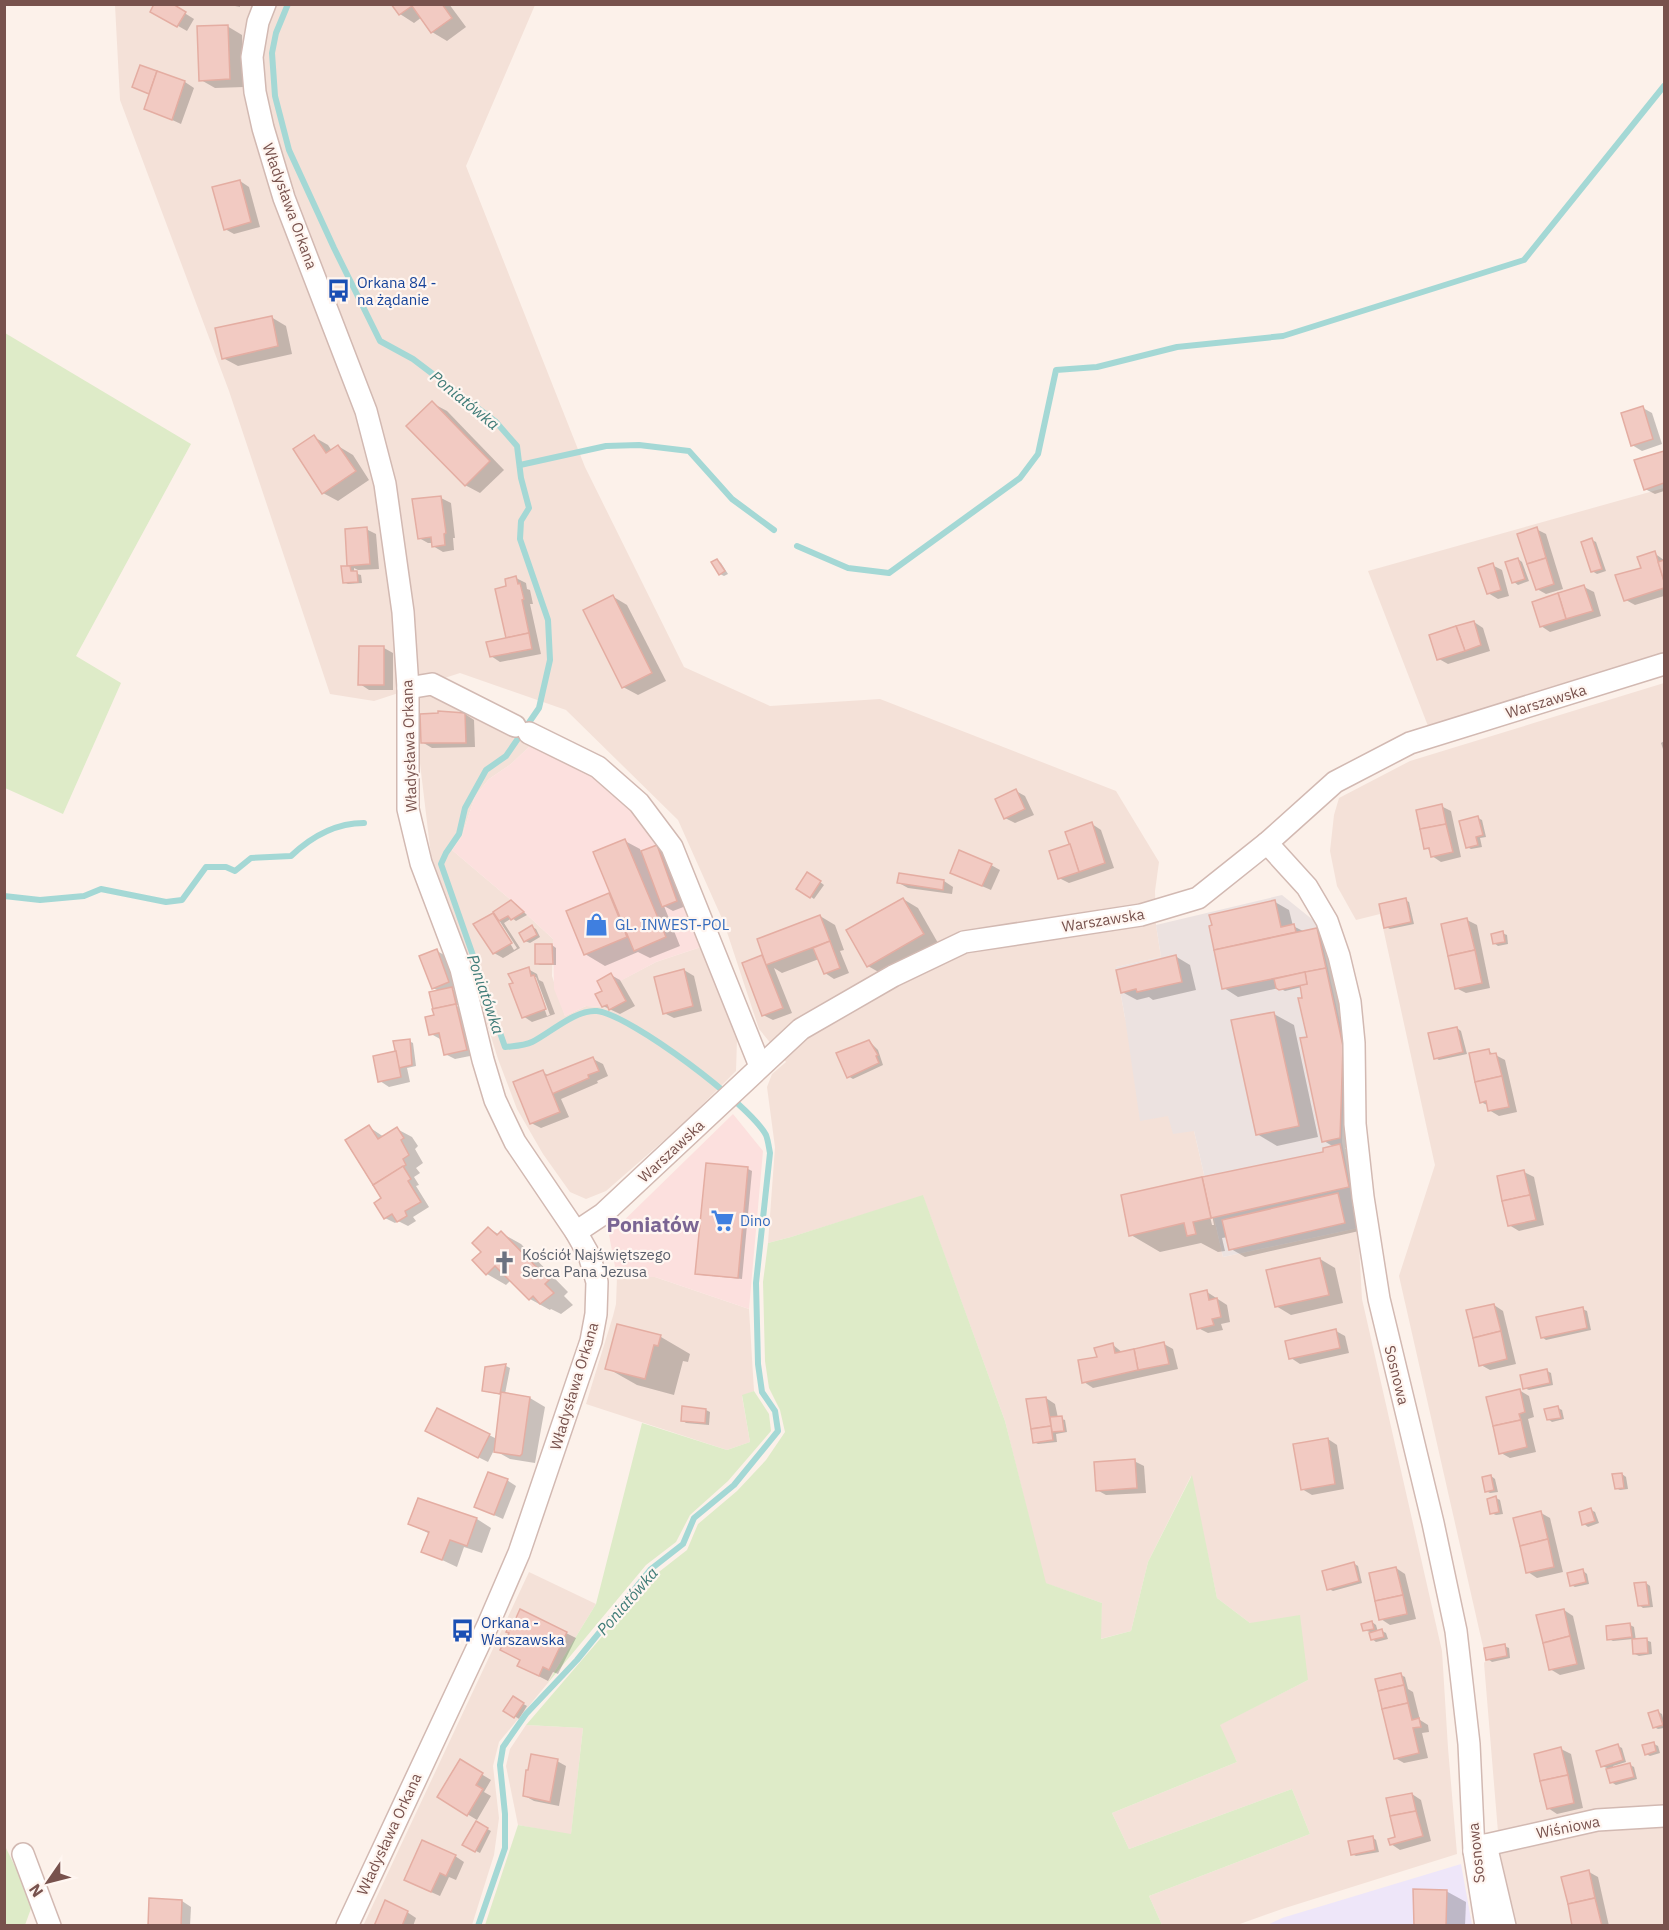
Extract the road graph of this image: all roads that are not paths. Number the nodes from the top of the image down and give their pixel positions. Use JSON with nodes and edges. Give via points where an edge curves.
{"nodes":[{"id":1,"x":265,"y":4,"type":"edge"},
{"id":2,"x":1665,"y":664,"type":"edge"},
{"id":3,"x":408,"y":688,"type":"junction"},
{"id":4,"x":1267,"y":843,"type":"junction"},
{"id":5,"x":760,"y":1066,"type":"junction"},
{"id":6,"x":576,"y":1232,"type":"junction"},
{"id":7,"x":1665,"y":1816,"type":"edge"},
{"id":8,"x":1480,"y":1848,"type":"junction"},
{"id":9,"x":23,"y":1854,"type":"dead end"},
{"id":10,"x":50,"y":1926,"type":"edge"},
{"id":11,"x":347,"y":1926,"type":"edge"},
{"id":12,"x":1485,"y":1926,"type":"edge"},
{"id":13,"x":1505,"y":1926,"type":"edge"}],
"edges":[{"from":1,"to":3,"type":"street","name":"Władysława Orkana","via":[[252,57],[262,128],[284,198],[369,422],[395,551]]},
{"from":2,"to":4,"type":"street","name":"Warszawska","via":[[1410,743],[1335,782]]},
{"from":3,"to":5,"type":"street","via":[[432,684],[598,767],[639,803],[672,847]]},
{"from":3,"to":6,"type":"street","name":"Władysława Orkana","via":[[408,809],[420,864],[461,969],[495,1100],[515,1142]]},
{"from":4,"to":5,"type":"street","name":"Warszawska","via":[[1198,898],[1142,915],[964,942],[892,976],[801,1029]]},
{"from":4,"to":8,"type":"street","name":"Sosnowa","via":[[1307,887],[1326,921],[1350,1002],[1355,1124],[1365,1208],[1379,1299],[1456,1631]]},
{"from":5,"to":6,"type":"street","name":"Warszawska","via":[[603,1214]]},
{"from":6,"to":11,"type":"street","name":"Władysława Orkana","via":[[589,1254],[597,1282],[591,1341],[519,1553]]},
{"from":7,"to":8,"type":"street","name":"Wiśniowa","via":[[1597,1820]]},
{"from":8,"to":12,"type":"street","name":"Sosnowa"},
{"from":8,"to":13,"type":"street","name":"Sosnowa"},
{"from":9,"to":10,"type":"street"}]}
